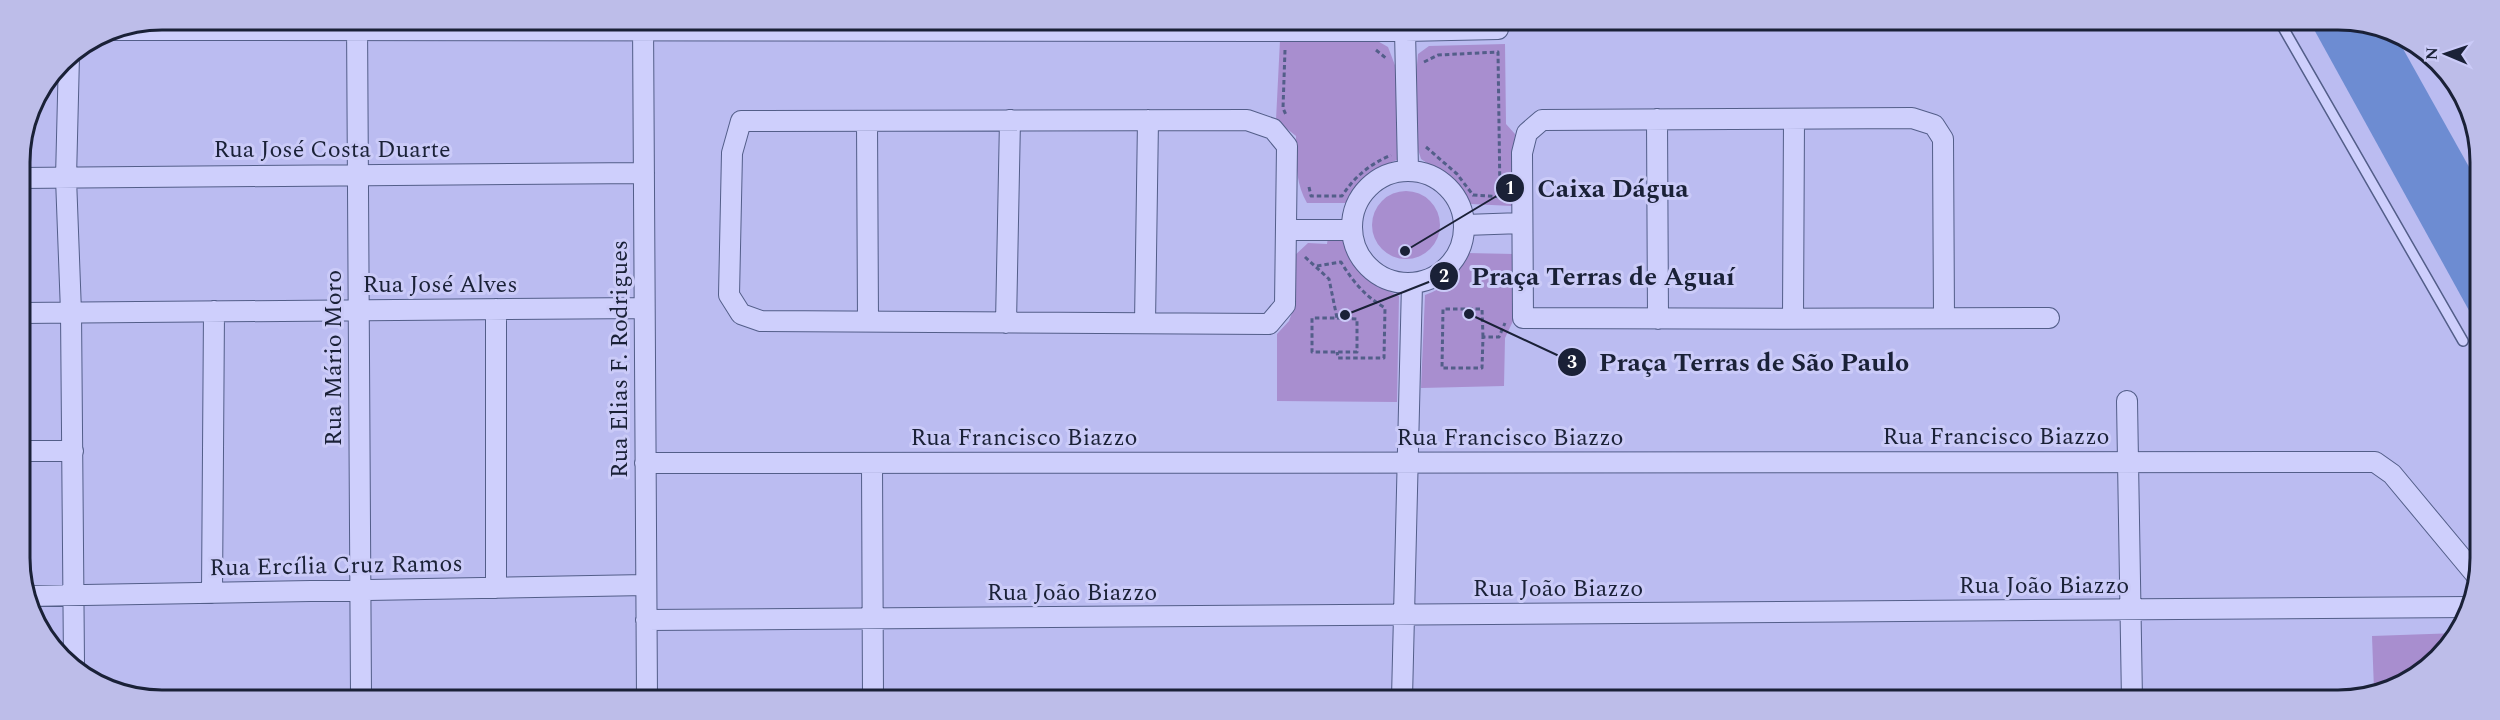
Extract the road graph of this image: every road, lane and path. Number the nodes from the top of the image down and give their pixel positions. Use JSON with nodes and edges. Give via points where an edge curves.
{"nodes":[{"id":1,"x":357,"y":30,"type":"edge"},
{"id":2,"x":643,"y":30,"type":"edge"},
{"id":3,"x":1394,"y":30,"type":"edge"},
{"id":4,"x":1424,"y":30,"type":"edge"},
{"id":5,"x":2284,"y":30,"type":"edge"},
{"id":6,"x":1405,"y":31,"type":"junction"},
{"id":7,"x":1286,"y":50,"type":"dead end"},
{"id":8,"x":1365,"y":50,"type":"dead end"},
{"id":9,"x":1388,"y":61,"type":"dead end"},
{"id":10,"x":1424,"y":63,"type":"dead end"},
{"id":11,"x":69,"y":69,"type":"edge"},
{"id":12,"x":1657,"y":119,"type":"junction"},
{"id":13,"x":1794,"y":119,"type":"junction"},
{"id":14,"x":1010,"y":120,"type":"junction"},
{"id":15,"x":1148,"y":120,"type":"junction"},
{"id":16,"x":867,"y":121,"type":"junction"},
{"id":17,"x":1290,"y":122,"type":"dead end"},
{"id":18,"x":1426,"y":137,"type":"dead end"},
{"id":19,"x":1390,"y":144,"type":"dead end"},
{"id":20,"x":1408,"y":170,"type":"junction"},
{"id":21,"x":644,"y":173,"type":"junction"},
{"id":22,"x":358,"y":174,"type":"junction"},
{"id":23,"x":30,"y":178,"type":"edge"},
{"id":24,"x":66,"y":178,"type":"junction"},
{"id":25,"x":1500,"y":196,"type":"junction"},
{"id":26,"x":1523,"y":202,"type":"junction"},
{"id":27,"x":1287,"y":204,"type":"junction"},
{"id":28,"x":1522,"y":223,"type":"junction"},
{"id":29,"x":1465,"y":225,"type":"junction"},
{"id":30,"x":1286,"y":230,"type":"junction"},
{"id":31,"x":1351,"y":230,"type":"junction"},
{"id":32,"x":1298,"y":251,"type":"dead end"},
{"id":33,"x":1317,"y":266,"type":"junction"},
{"id":34,"x":1412,"y":284,"type":"junction"},
{"id":35,"x":644,"y":308,"type":"junction"},
{"id":36,"x":496,"y":309,"type":"junction"},
{"id":37,"x":359,"y":310,"type":"junction"},
{"id":38,"x":214,"y":311,"type":"junction"},
{"id":39,"x":71,"y":312,"type":"junction"},
{"id":40,"x":30,"y":313,"type":"edge"},
{"id":41,"x":1337,"y":318,"type":"junction"},
{"id":42,"x":1658,"y":318,"type":"junction"},
{"id":43,"x":1794,"y":318,"type":"junction"},
{"id":44,"x":1944,"y":318,"type":"junction"},
{"id":45,"x":2049,"y":318,"type":"dead end"},
{"id":46,"x":1506,"y":320,"type":"dead end"},
{"id":47,"x":868,"y":321,"type":"junction"},
{"id":48,"x":1006,"y":323,"type":"junction"},
{"id":49,"x":1145,"y":323,"type":"junction"},
{"id":50,"x":1483,"y":337,"type":"junction"},
{"id":51,"x":2463,"y":341,"type":"dead end"},
{"id":52,"x":1337,"y":352,"type":"junction"},
{"id":53,"x":2127,"y":401,"type":"dead end"},
{"id":54,"x":30,"y":451,"type":"edge"},
{"id":55,"x":73,"y":451,"type":"junction"},
{"id":56,"x":2128,"y":462,"type":"junction"},
{"id":57,"x":872,"y":463,"type":"junction"},
{"id":58,"x":1408,"y":463,"type":"junction"},
{"id":59,"x":645,"y":464,"type":"junction"},
{"id":60,"x":2469,"y":567,"type":"edge"},
{"id":61,"x":646,"y":585,"type":"junction"},
{"id":62,"x":496,"y":588,"type":"junction"},
{"id":63,"x":361,"y":590,"type":"junction"},
{"id":64,"x":212,"y":593,"type":"junction"},
{"id":65,"x":36,"y":596,"type":"edge"},
{"id":66,"x":74,"y":596,"type":"junction"},
{"id":67,"x":2461,"y":607,"type":"edge"},
{"id":68,"x":2131,"y":610,"type":"junction"},
{"id":69,"x":1404,"y":615,"type":"junction"},
{"id":70,"x":872,"y":619,"type":"junction"},
{"id":71,"x":646,"y":620,"type":"junction"},
{"id":72,"x":74,"y":656,"type":"edge"},
{"id":73,"x":361,"y":690,"type":"edge"},
{"id":74,"x":647,"y":690,"type":"edge"},
{"id":75,"x":873,"y":690,"type":"edge"},
{"id":76,"x":1402,"y":690,"type":"edge"},
{"id":77,"x":2132,"y":690,"type":"edge"}],
"edges":[{"from":1,"to":22,"type":"street","name":"Rua Mário Moro"},
{"from":2,"to":21,"type":"street","name":"Rua Elias F. Rodrigues"},
{"from":3,"to":6,"type":"street"},
{"from":4,"to":6,"type":"street"},
{"from":5,"to":51,"type":"lane"},
{"from":6,"to":20,"type":"street"},
{"from":7,"to":17,"type":"path","via":[[1282,108]]},
{"from":8,"to":9,"type":"path","via":[[1376,50]]},
{"from":10,"to":25,"type":"path","via":[[1438,55],[1498,52]]},
{"from":11,"to":24,"type":"street"},
{"from":12,"to":13,"type":"street"},
{"from":12,"to":26,"type":"street","via":[[1542,120],[1527,133],[1522,153]]},
{"from":12,"to":42,"type":"street"},
{"from":13,"to":43,"type":"street"},
{"from":13,"to":44,"type":"street","via":[[1912,118],[1934,125],[1944,139]]},
{"from":14,"to":15,"type":"street"},
{"from":14,"to":16,"type":"street"},
{"from":14,"to":48,"type":"street"},
{"from":15,"to":27,"type":"street","via":[[1247,120],[1273,129],[1287,146]]},
{"from":15,"to":49,"type":"street"},
{"from":16,"to":47,"type":"street"},
{"from":16,"to":47,"type":"street","via":[[741,121],[732,153],[729,295],[741,314],[761,321]]},
{"from":18,"to":25,"type":"path","via":[[1426,148],[1457,174],[1473,195]]},
{"from":19,"to":27,"type":"path","via":[[1391,155],[1358,175],[1342,196],[1311,196],[1309,187]]},
{"from":20,"to":29,"type":"street","via":[[1429,174],[1448,186],[1460,204]]},
{"from":20,"to":31,"type":"street","via":[[1386,174],[1367,188],[1355,207]]},
{"from":21,"to":22,"type":"street","name":"Rua José Costa Duarte"},
{"from":21,"to":35,"type":"street","name":"Rua Elias F. Rodrigues"},
{"from":22,"to":24,"type":"street","name":"Rua José Costa Duarte"},
{"from":22,"to":37,"type":"street","name":"Rua Mário Moro"},
{"from":23,"to":24,"type":"street","name":"Rua José Costa Duarte"},
{"from":24,"to":39,"type":"street"},
{"from":25,"to":26,"type":"path"},
{"from":26,"to":28,"type":"street"},
{"from":27,"to":30,"type":"street"},
{"from":28,"to":29,"type":"street"},
{"from":28,"to":42,"type":"street","via":[[1523,318]]},
{"from":29,"to":34,"type":"street","via":[[1461,246],[1450,265],[1433,278]]},
{"from":30,"to":31,"type":"street"},
{"from":30,"to":49,"type":"street","via":[[1286,305],[1269,324]]},
{"from":31,"to":34,"type":"street","via":[[1357,251],[1370,270],[1390,281]]},
{"from":32,"to":33,"type":"path"},
{"from":33,"to":41,"type":"path","via":[[1329,279]]},
{"from":33,"to":52,"type":"path","via":[[1341,262],[1353,283],[1385,308],[1384,358],[1338,358]]},
{"from":34,"to":58,"type":"street"},
{"from":35,"to":36,"type":"street","name":"Rua José Alves"},
{"from":35,"to":59,"type":"street","name":"Rua Elias F. Rodrigues"},
{"from":36,"to":37,"type":"street","name":"Rua José Alves"},
{"from":36,"to":62,"type":"street"},
{"from":37,"to":38,"type":"street","name":"Rua José Alves"},
{"from":37,"to":63,"type":"street","name":"Rua Mário Moro"},
{"from":38,"to":39,"type":"street","name":"Rua José Alves"},
{"from":38,"to":64,"type":"street"},
{"from":39,"to":40,"type":"street","name":"Rua José Alves"},
{"from":39,"to":55,"type":"street"},
{"from":41,"to":52,"type":"path","via":[[1357,319],[1357,352]]},
{"from":41,"to":52,"type":"path","via":[[1312,318],[1312,352]]},
{"from":42,"to":43,"type":"street"},
{"from":43,"to":44,"type":"street"},
{"from":44,"to":45,"type":"street"},
{"from":46,"to":50,"type":"path","via":[[1499,337]]},
{"from":47,"to":48,"type":"street"},
{"from":48,"to":49,"type":"street"},
{"from":50,"to":50,"type":"path","via":[[1482,368],[1442,368],[1443,309],[1482,309]]},
{"from":53,"to":56,"type":"street"},
{"from":54,"to":55,"type":"street"},
{"from":55,"to":66,"type":"street"},
{"from":56,"to":58,"type":"street","name":"Rua Francisco Biazzo"},
{"from":56,"to":60,"type":"street","name":"Rua Francisco Biazzo","via":[[2374,462],[2392,474]]},
{"from":56,"to":68,"type":"street"},
{"from":57,"to":58,"type":"street","name":"Rua Francisco Biazzo"},
{"from":57,"to":59,"type":"street","name":"Rua Francisco Biazzo"},
{"from":57,"to":70,"type":"street"},
{"from":58,"to":69,"type":"street"},
{"from":59,"to":61,"type":"street","name":"Rua Elias F. Rodrigues"},
{"from":61,"to":62,"type":"street","name":"Rua Ercília Cruz Ramos"},
{"from":61,"to":71,"type":"street","name":"Rua Elias F. Rodrigues"},
{"from":62,"to":63,"type":"street","name":"Rua Ercília Cruz Ramos"},
{"from":63,"to":64,"type":"street","name":"Rua Ercília Cruz Ramos"},
{"from":63,"to":73,"type":"street","name":"Rua Mário Moro"},
{"from":64,"to":66,"type":"street","name":"Rua Ercília Cruz Ramos"},
{"from":65,"to":66,"type":"street","name":"Rua Ercília Cruz Ramos"},
{"from":66,"to":72,"type":"street"},
{"from":67,"to":68,"type":"street","name":"Rua João Biazzo"},
{"from":68,"to":69,"type":"street","name":"Rua João Biazzo"},
{"from":68,"to":77,"type":"street"},
{"from":69,"to":70,"type":"street","name":"Rua João Biazzo"},
{"from":69,"to":76,"type":"street"},
{"from":70,"to":71,"type":"street","name":"Rua João Biazzo"},
{"from":70,"to":75,"type":"street"},
{"from":71,"to":74,"type":"street","name":"Rua Elias F. Rodrigues"}]}
